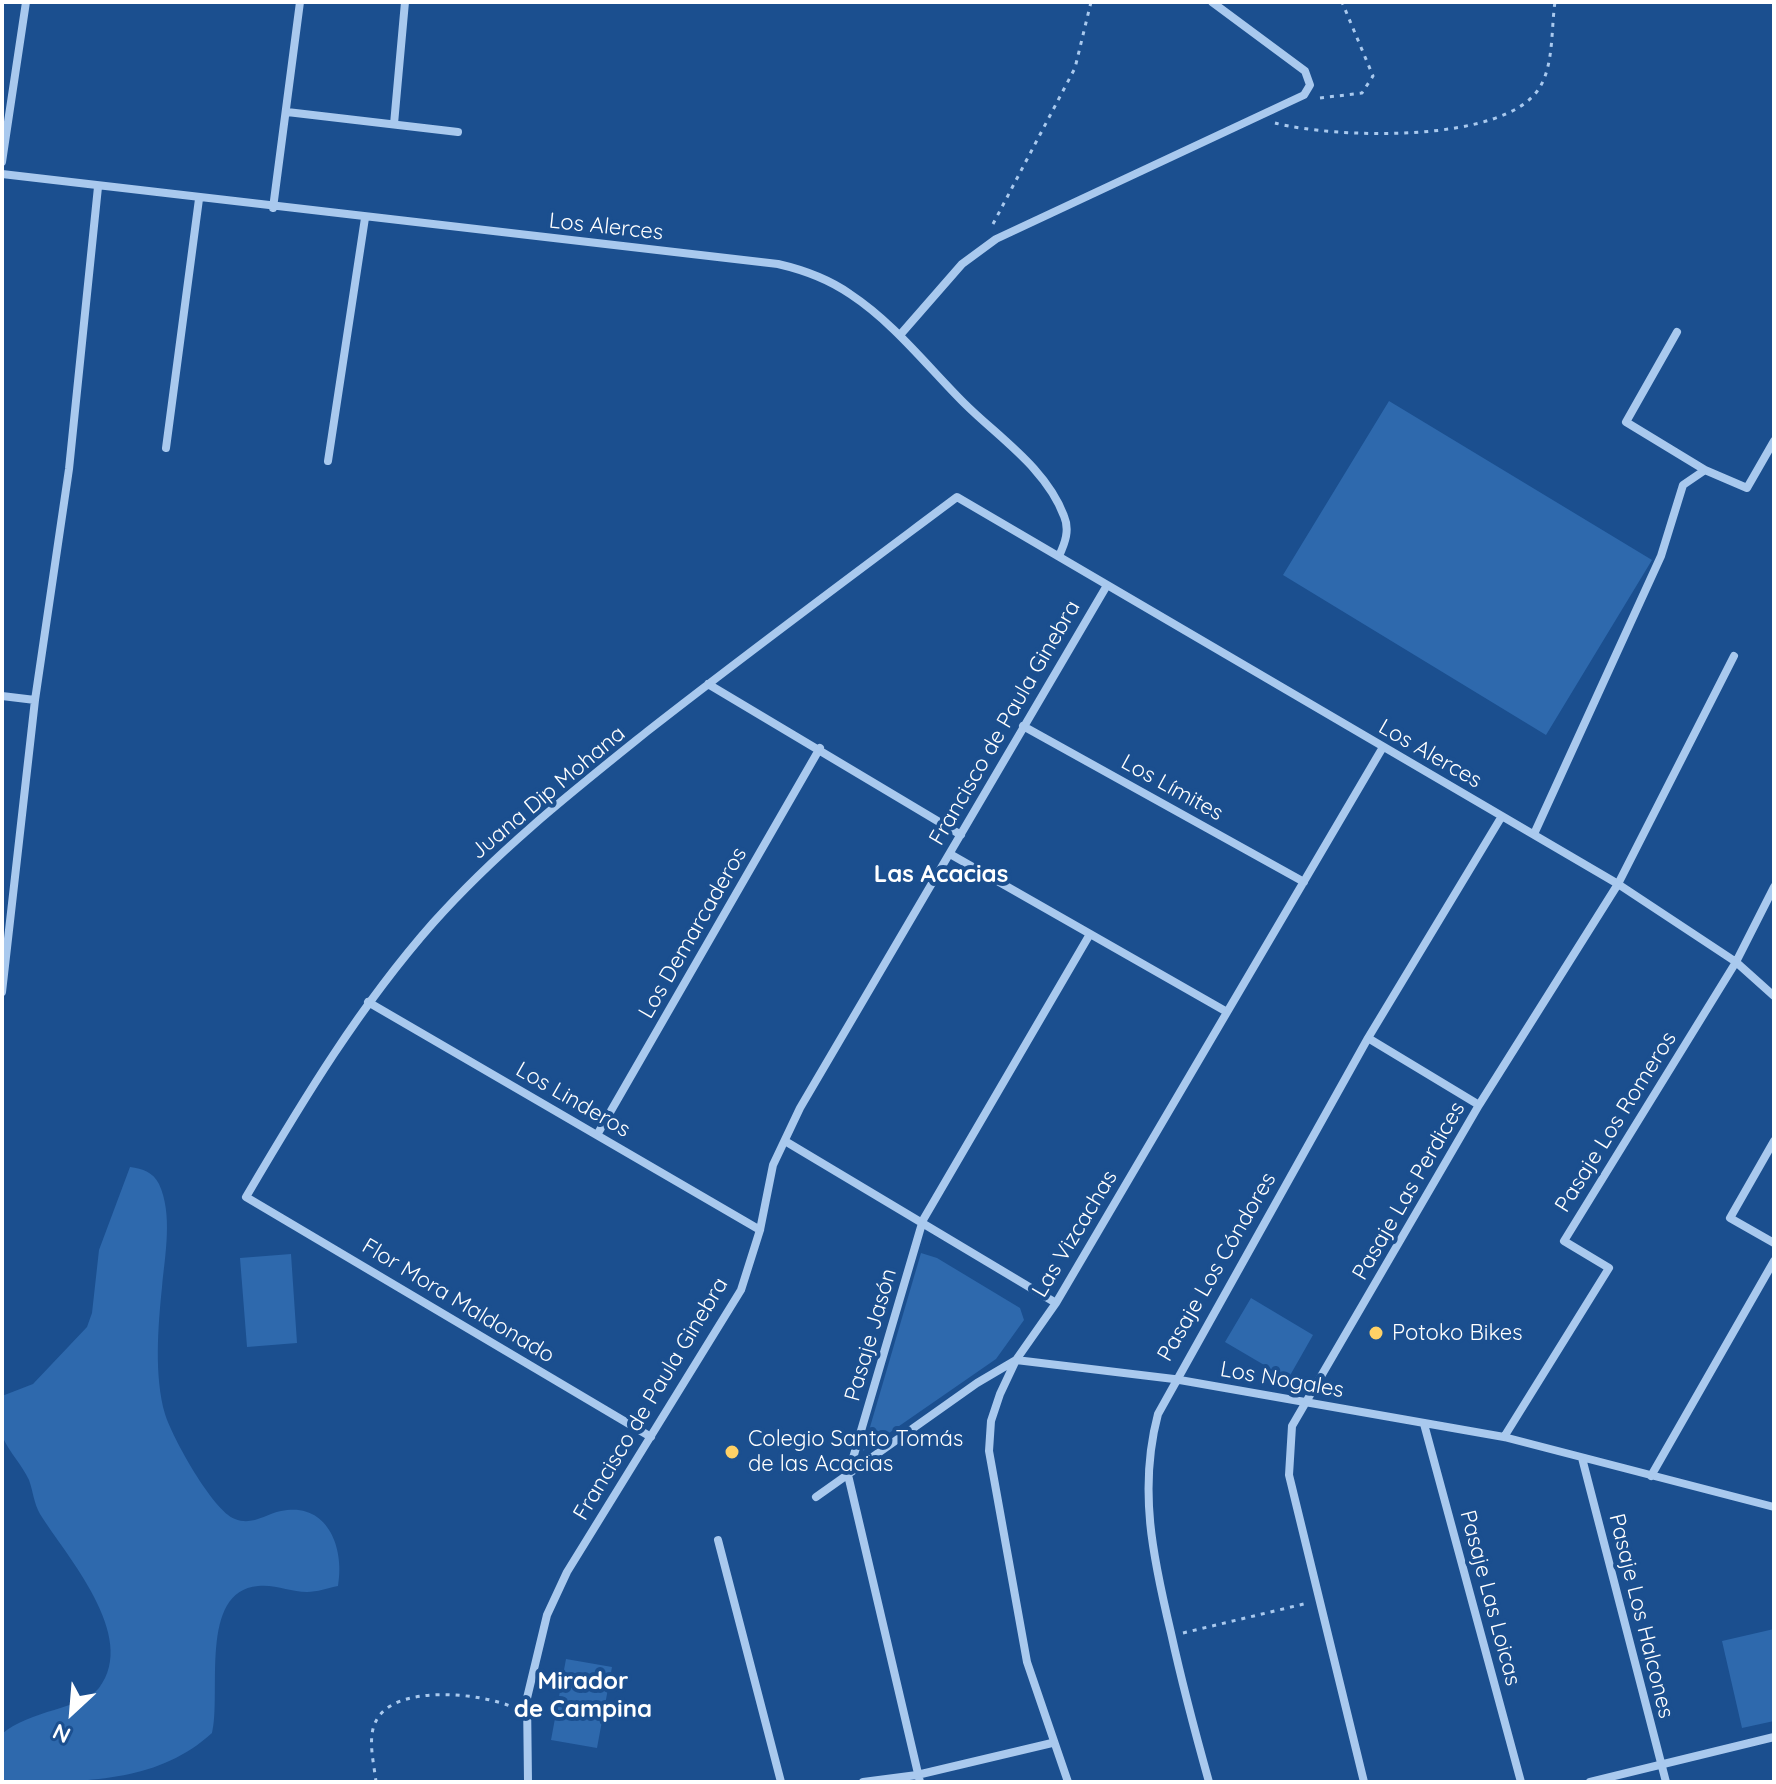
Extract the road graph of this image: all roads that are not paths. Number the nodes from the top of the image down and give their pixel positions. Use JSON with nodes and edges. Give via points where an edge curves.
{"nodes":[{"id":1,"x":26,"y":2,"type":"edge"},
{"id":2,"x":300,"y":2,"type":"edge"},
{"id":3,"x":405,"y":2,"type":"edge"},
{"id":4,"x":1212,"y":2,"type":"edge"},
{"id":5,"x":287,"y":112,"type":"junction"},
{"id":6,"x":394,"y":124,"type":"junction"},
{"id":7,"x":458,"y":132,"type":"dead end"},
{"id":8,"x":2,"y":162,"type":"edge"},
{"id":9,"x":2,"y":174,"type":"edge"},
{"id":10,"x":98,"y":187,"type":"junction"},
{"id":11,"x":199,"y":199,"type":"junction"},
{"id":12,"x":273,"y":208,"type":"junction"},
{"id":13,"x":365,"y":218,"type":"junction"},
{"id":14,"x":1677,"y":332,"type":"dead end"},
{"id":15,"x":900,"y":335,"type":"junction"},
{"id":16,"x":1774,"y":441,"type":"edge"},
{"id":17,"x":166,"y":448,"type":"dead end"},
{"id":18,"x":328,"y":461,"type":"dead end"},
{"id":19,"x":1705,"y":470,"type":"junction"},
{"id":20,"x":957,"y":497,"type":"joint"},
{"id":21,"x":1059,"y":556,"type":"junction"},
{"id":22,"x":1106,"y":587,"type":"junction"},
{"id":23,"x":1734,"y":656,"type":"dead end"},
{"id":24,"x":708,"y":684,"type":"junction"},
{"id":25,"x":2,"y":696,"type":"edge"},
{"id":26,"x":35,"y":700,"type":"junction"},
{"id":27,"x":1023,"y":726,"type":"junction"},
{"id":28,"x":1383,"y":747,"type":"junction"},
{"id":29,"x":820,"y":748,"type":"junction"},
{"id":30,"x":1502,"y":816,"type":"junction"},
{"id":31,"x":1534,"y":834,"type":"junction"},
{"id":32,"x":961,"y":835,"type":"junction"},
{"id":33,"x":950,"y":854,"type":"junction"},
{"id":34,"x":1304,"y":882,"type":"junction"},
{"id":35,"x":1618,"y":884,"type":"junction"},
{"id":36,"x":1774,"y":887,"type":"edge"},
{"id":37,"x":1090,"y":934,"type":"junction"},
{"id":38,"x":1736,"y":962,"type":"junction"},
{"id":39,"x":2,"y":992,"type":"edge"},
{"id":40,"x":1774,"y":996,"type":"edge"},
{"id":41,"x":368,"y":1002,"type":"junction"},
{"id":42,"x":1227,"y":1012,"type":"junction"},
{"id":43,"x":1368,"y":1038,"type":"junction"},
{"id":44,"x":1479,"y":1105,"type":"junction"},
{"id":45,"x":597,"y":1135,"type":"junction"},
{"id":46,"x":785,"y":1141,"type":"junction"},
{"id":47,"x":1774,"y":1141,"type":"edge"},
{"id":48,"x":246,"y":1197,"type":"joint"},
{"id":49,"x":923,"y":1220,"type":"junction"},
{"id":50,"x":760,"y":1230,"type":"junction"},
{"id":51,"x":1774,"y":1243,"type":"edge"},
{"id":52,"x":1774,"y":1261,"type":"edge"},
{"id":53,"x":1056,"y":1303,"type":"junction"},
{"id":54,"x":1016,"y":1360,"type":"junction"},
{"id":55,"x":1174,"y":1379,"type":"junction"},
{"id":56,"x":1308,"y":1402,"type":"junction"},
{"id":57,"x":1424,"y":1424,"type":"junction"},
{"id":58,"x":651,"y":1437,"type":"junction"},
{"id":59,"x":1504,"y":1437,"type":"junction"},
{"id":60,"x":1582,"y":1458,"type":"junction"},
{"id":61,"x":848,"y":1475,"type":"junction"},
{"id":62,"x":1651,"y":1476,"type":"junction"},
{"id":63,"x":816,"y":1497,"type":"dead end"},
{"id":64,"x":1774,"y":1507,"type":"edge"},
{"id":65,"x":718,"y":1540,"type":"dead end"},
{"id":66,"x":1774,"y":1737,"type":"edge"},
{"id":67,"x":1052,"y":1743,"type":"junction"},
{"id":68,"x":1660,"y":1764,"type":"junction"},
{"id":69,"x":919,"y":1778,"type":"edge"},
{"id":70,"x":528,"y":1782,"type":"edge"},
{"id":71,"x":781,"y":1782,"type":"edge"},
{"id":72,"x":863,"y":1782,"type":"edge"},
{"id":73,"x":1068,"y":1782,"type":"edge"},
{"id":74,"x":1209,"y":1782,"type":"edge"},
{"id":75,"x":1364,"y":1782,"type":"edge"},
{"id":76,"x":1521,"y":1782,"type":"edge"},
{"id":77,"x":1590,"y":1782,"type":"edge"},
{"id":78,"x":1666,"y":1782,"type":"edge"}],
"edges":[{"from":1,"to":8,"type":"street"},
{"from":2,"to":5,"type":"street"},
{"from":3,"to":6,"type":"street"},
{"from":4,"to":15,"type":"street","via":[[1305,71],[1310,85],[1304,95],[1009,231],[936,290]]},
{"from":5,"to":6,"type":"street"},
{"from":5,"to":12,"type":"street"},
{"from":6,"to":7,"type":"street"},
{"from":9,"to":10,"type":"street","name":"Los Alerces"},
{"from":10,"to":11,"type":"street","name":"Los Alerces"},
{"from":10,"to":26,"type":"street","via":[[69,469]]},
{"from":11,"to":12,"type":"street","name":"Los Alerces"},
{"from":11,"to":17,"type":"street"},
{"from":12,"to":13,"type":"street","name":"Los Alerces"},
{"from":13,"to":15,"type":"street","name":"Los Alerces","via":[[778,264],[838,285]]},
{"from":13,"to":18,"type":"street"},
{"from":14,"to":19,"type":"street","via":[[1626,422]]},
{"from":15,"to":21,"type":"street","name":"Los Alerces","via":[[966,406],[1013,446],[1050,491],[1067,526]]},
{"from":16,"to":19,"type":"street","via":[[1747,488]]},
{"from":19,"to":31,"type":"street","via":[[1683,485],[1661,556]]},
{"from":20,"to":21,"type":"street","name":"Los Alerces"},
{"from":20,"to":24,"type":"street","name":"Juana Dip Mohana"},
{"from":21,"to":22,"type":"street","name":"Los Alerces"},
{"from":22,"to":27,"type":"street","name":"Francisco de Paula Ginebra"},
{"from":22,"to":28,"type":"street","name":"Los Alerces"},
{"from":23,"to":35,"type":"street","name":"Pasaje Las Perdices"},
{"from":24,"to":29,"type":"street"},
{"from":24,"to":41,"type":"street","name":"Juana Dip Mohana","via":[[508,846],[435,921]]},
{"from":25,"to":26,"type":"street"},
{"from":26,"to":39,"type":"street"},
{"from":27,"to":32,"type":"street","name":"Francisco de Paula Ginebra"},
{"from":27,"to":34,"type":"street","name":"Los Límites"},
{"from":28,"to":30,"type":"street","name":"Los Alerces"},
{"from":28,"to":34,"type":"street","name":"Las Vizcachas"},
{"from":29,"to":32,"type":"street"},
{"from":29,"to":45,"type":"street","name":"Los Demarcaderos"},
{"from":30,"to":31,"type":"street","name":"Los Alerces"},
{"from":30,"to":43,"type":"street","name":"Pasaje Los Cóndores"},
{"from":31,"to":35,"type":"street","name":"Los Alerces"},
{"from":32,"to":33,"type":"street","name":"Francisco de Paula Ginebra"},
{"from":33,"to":37,"type":"street"},
{"from":33,"to":46,"type":"street","name":"Francisco de Paula Ginebra"},
{"from":34,"to":42,"type":"street","name":"Las Vizcachas"},
{"from":35,"to":38,"type":"street","name":"Los Alerces"},
{"from":35,"to":44,"type":"street","name":"Pasaje Las Perdices"},
{"from":36,"to":38,"type":"street","name":"Pasaje Los Romeros"},
{"from":37,"to":42,"type":"street"},
{"from":37,"to":49,"type":"street","name":"Pasaje Jasón"},
{"from":38,"to":40,"type":"street","name":"Los Alerces"},
{"from":38,"to":59,"type":"street","name":"Pasaje Los Romeros","via":[[1564,1241],[1609,1268]]},
{"from":41,"to":45,"type":"street","name":"Los Linderos"},
{"from":41,"to":48,"type":"street","name":"Juana Dip Mohana"},
{"from":42,"to":53,"type":"street","name":"Las Vizcachas"},
{"from":43,"to":44,"type":"street"},
{"from":43,"to":55,"type":"street","name":"Pasaje Los Cóndores"},
{"from":44,"to":56,"type":"street","name":"Pasaje Las Perdices"},
{"from":45,"to":50,"type":"street","name":"Los Linderos"},
{"from":46,"to":49,"type":"street"},
{"from":46,"to":50,"type":"street","name":"Francisco de Paula Ginebra","via":[[773,1165]]},
{"from":47,"to":51,"type":"street","via":[[1730,1218]]},
{"from":48,"to":58,"type":"street","name":"Flor Mora Maldonado"},
{"from":49,"to":53,"type":"street"},
{"from":49,"to":61,"type":"street","name":"Pasaje Jasón"},
{"from":50,"to":58,"type":"street","name":"Francisco de Paula Ginebra","via":[[741,1290]]},
{"from":52,"to":62,"type":"street"},
{"from":53,"to":54,"type":"street","name":"Las Vizcachas"},
{"from":54,"to":55,"type":"street","name":"Los Nogales"},
{"from":54,"to":61,"type":"street"},
{"from":54,"to":67,"type":"street","name":"Las Vizcachas","via":[[994,1407],[989,1451],[1027,1662]]},
{"from":55,"to":56,"type":"street","name":"Los Nogales"},
{"from":55,"to":74,"type":"street","name":"Pasaje Los Cóndores","via":[[1154,1428],[1147,1501],[1152,1551]]},
{"from":56,"to":57,"type":"street","name":"Los Nogales"},
{"from":56,"to":75,"type":"street","name":"Pasaje Las Perdices","via":[[1292,1426],[1287,1457]]},
{"from":57,"to":59,"type":"street","name":"Los Nogales"},
{"from":57,"to":76,"type":"street","name":"Pasaje Las Loicas"},
{"from":58,"to":70,"type":"street","name":"Francisco de Paula Ginebra","via":[[556,1593],[537,1642],[526,1713]]},
{"from":59,"to":60,"type":"street","name":"Los Nogales"},
{"from":60,"to":62,"type":"street","name":"Los Nogales"},
{"from":60,"to":68,"type":"street","name":"Pasaje Los Halcones"},
{"from":61,"to":63,"type":"street"},
{"from":61,"to":69,"type":"street","name":"Pasaje Jasón"},
{"from":62,"to":64,"type":"street","name":"Los Nogales"},
{"from":65,"to":71,"type":"street"},
{"from":66,"to":68,"type":"street"},
{"from":67,"to":69,"type":"street"},
{"from":67,"to":73,"type":"street","name":"Las Vizcachas"},
{"from":68,"to":77,"type":"street"},
{"from":68,"to":78,"type":"street","name":"Pasaje Los Halcones"},
{"from":69,"to":72,"type":"street"}]}
